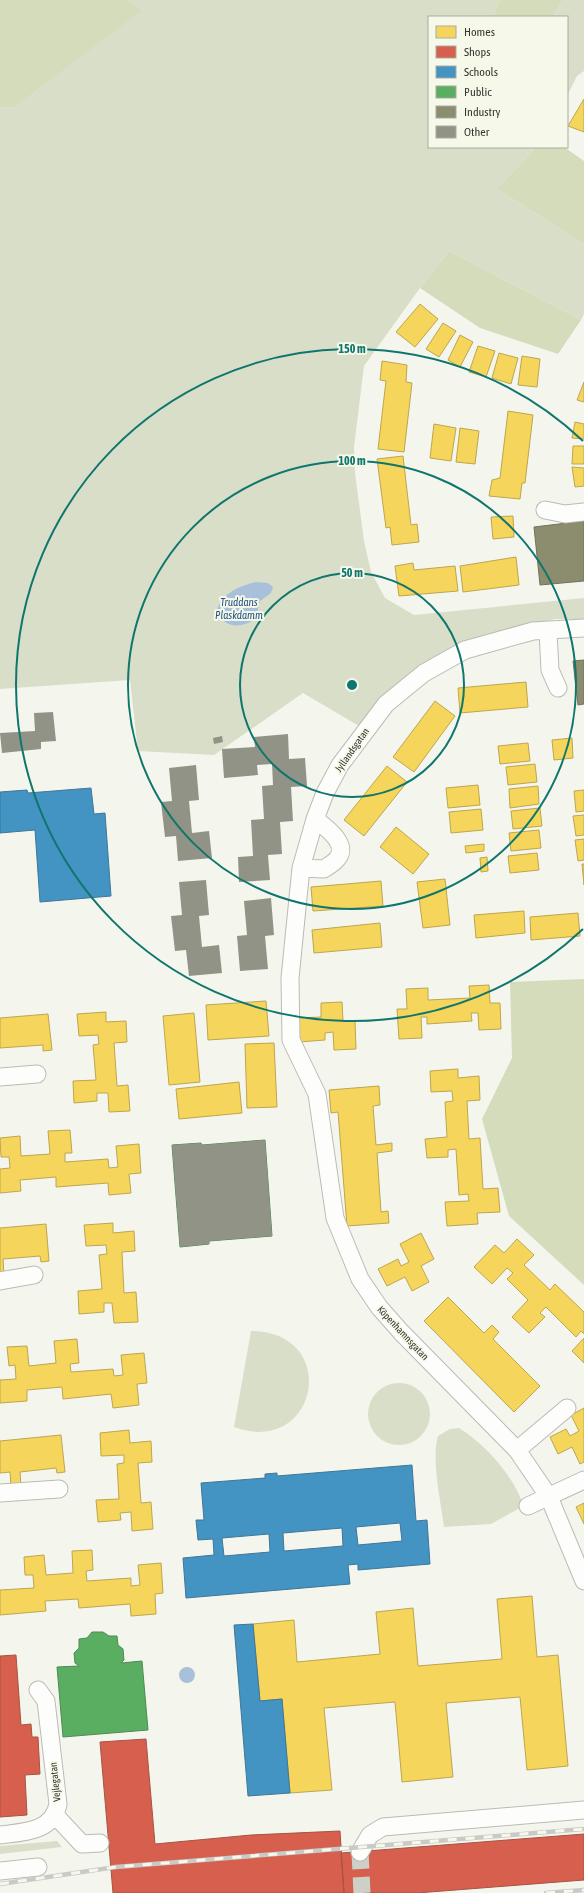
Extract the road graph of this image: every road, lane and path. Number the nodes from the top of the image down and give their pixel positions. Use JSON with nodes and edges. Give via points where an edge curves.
{"nodes":[{"id":1,"x":545,"y":510,"type":"dead end"},
{"id":2,"x":584,"y":512,"type":"edge"},
{"id":3,"x":584,"y":628,"type":"edge"},
{"id":4,"x":548,"y":630,"type":"junction"},
{"id":5,"x":558,"y":688,"type":"dead end"},
{"id":6,"x":315,"y":819,"type":"junction"},
{"id":7,"x":301,"y":868,"type":"junction"},
{"id":8,"x":290,"y":978,"type":"joint"},
{"id":9,"x":37,"y":1074,"type":"dead end"},
{"id":10,"x":0,"y":1077,"type":"edge"},
{"id":11,"x":34,"y":1275,"type":"dead end"},
{"id":12,"x":0,"y":1280,"type":"edge"},
{"id":13,"x":567,"y":1408,"type":"dead end"},
{"id":14,"x":517,"y":1450,"type":"junction"},
{"id":15,"x":584,"y":1480,"type":"edge"},
{"id":16,"x":59,"y":1490,"type":"dead end"},
{"id":17,"x":0,"y":1493,"type":"edge"},
{"id":18,"x":549,"y":1497,"type":"junction"},
{"id":19,"x":528,"y":1506,"type":"dead end"},
{"id":20,"x":584,"y":1581,"type":"edge"},
{"id":21,"x":38,"y":1690,"type":"dead end"},
{"id":22,"x":584,"y":1810,"type":"edge"},
{"id":23,"x":54,"y":1814,"type":"junction"},
{"id":24,"x":0,"y":1835,"type":"edge"},
{"id":25,"x":100,"y":1843,"type":"dead end"},
{"id":26,"x":360,"y":1852,"type":"tunnel mouth"},
{"id":27,"x":38,"y":1867,"type":"dead end"},
{"id":28,"x":0,"y":1870,"type":"edge"}],
"edges":[{"from":1,"to":2,"type":"street","via":[[565,514]]},
{"from":3,"to":4,"type":"street","name":"Jyllandsgatan"},
{"from":4,"to":5,"type":"street","via":[[550,670]]},
{"from":4,"to":6,"type":"street","name":"Jyllandsgatan","via":[[533,631],[466,650],[424,673],[386,704],[360,738],[340,765]]},
{"from":6,"to":7,"type":"street","name":"Jyllandsgatan"},
{"from":6,"to":7,"type":"street","via":[[340,843],[341,853],[324,869]]},
{"from":7,"to":8,"type":"street","name":"Jyllandsgatan"},
{"from":8,"to":14,"type":"street","name":"Köpenhamnsgatan","via":[[291,1040],[317,1094],[335,1218],[360,1279],[379,1307],[401,1332]]},
{"from":9,"to":10,"type":"street"},
{"from":11,"to":12,"type":"street"},
{"from":13,"to":14,"type":"street"},
{"from":14,"to":18,"type":"street","name":"Köpenhamnsgatan"},
{"from":15,"to":18,"type":"street"},
{"from":16,"to":17,"type":"street"},
{"from":18,"to":19,"type":"street"},
{"from":18,"to":20,"type":"street","name":"Köpenhamnsgatan"},
{"from":21,"to":23,"type":"street","name":"Vejlegatan","via":[[46,1701],[58,1804]]},
{"from":22,"to":26,"type":"street","via":[[383,1827],[370,1835]]},
{"from":23,"to":24,"type":"street","name":"Vejlegatan","via":[[47,1824],[40,1828]]},
{"from":23,"to":25,"type":"street","via":[[82,1844]]},
{"from":27,"to":28,"type":"street"}]}
